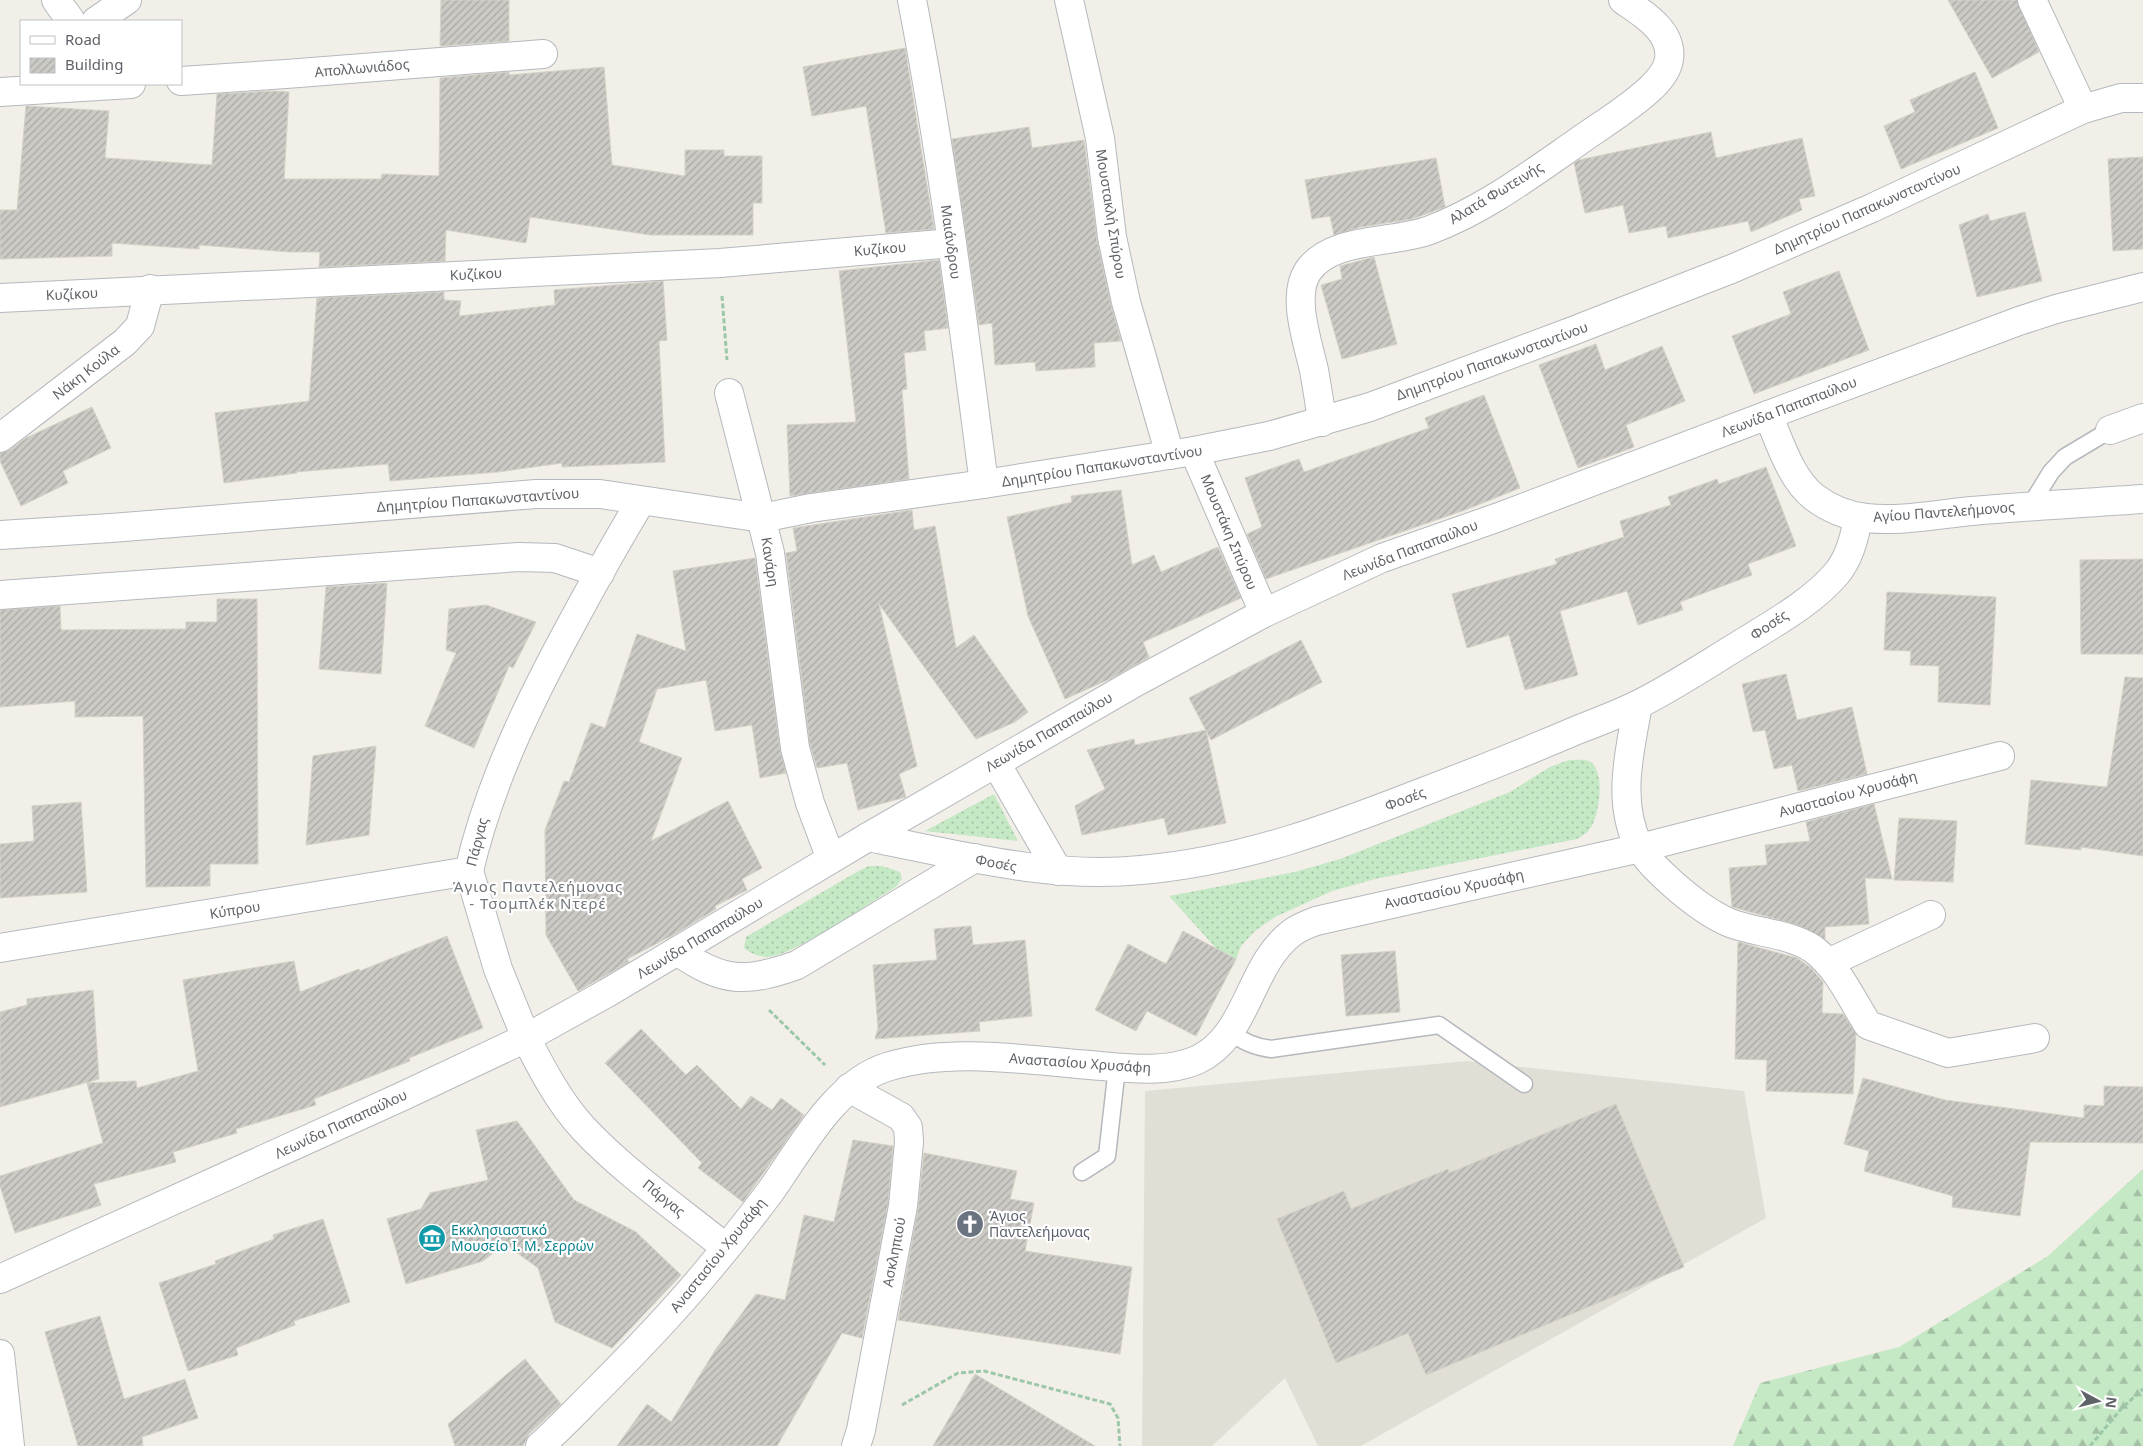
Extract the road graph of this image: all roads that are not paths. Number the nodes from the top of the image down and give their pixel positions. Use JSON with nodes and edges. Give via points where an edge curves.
{"nodes":[{"id":1,"x":56,"y":0,"type":"edge"},
{"id":2,"x":127,"y":0,"type":"edge"},
{"id":3,"x":912,"y":0,"type":"edge"},
{"id":4,"x":1069,"y":0,"type":"edge"},
{"id":5,"x":1623,"y":0,"type":"edge"},
{"id":6,"x":2032,"y":0,"type":"edge"},
{"id":7,"x":70,"y":20,"type":"edge"},
{"id":8,"x":97,"y":20,"type":"edge"},
{"id":9,"x":544,"y":54,"type":"dead end"},
{"id":10,"x":20,"y":77,"type":"edge"},
{"id":11,"x":182,"y":81,"type":"edge"},
{"id":12,"x":115,"y":85,"type":"edge"},
{"id":13,"x":0,"y":92,"type":"edge"},
{"id":14,"x":2143,"y":98,"type":"edge"},
{"id":15,"x":2083,"y":109,"type":"junction"},
{"id":16,"x":952,"y":242,"type":"junction"},
{"id":17,"x":2143,"y":287,"type":"edge"},
{"id":18,"x":150,"y":289,"type":"junction"},
{"id":19,"x":0,"y":298,"type":"edge"},
{"id":20,"x":729,"y":393,"type":"road end"},
{"id":21,"x":1768,"y":415,"type":"junction"},
{"id":22,"x":2143,"y":418,"type":"edge"},
{"id":23,"x":1322,"y":422,"type":"junction"},
{"id":24,"x":2110,"y":430,"type":"joint"},
{"id":25,"x":0,"y":438,"type":"edge"},
{"id":26,"x":1182,"y":453,"type":"junction"},
{"id":27,"x":984,"y":484,"type":"junction"},
{"id":28,"x":2143,"y":498,"type":"edge"},
{"id":29,"x":641,"y":501,"type":"junction"},
{"id":30,"x":2030,"y":506,"type":"junction"},
{"id":31,"x":1858,"y":517,"type":"junction"},
{"id":32,"x":762,"y":518,"type":"junction"},
{"id":33,"x":0,"y":535,"type":"edge"},
{"id":34,"x":600,"y":573,"type":"junction"},
{"id":35,"x":0,"y":595,"type":"edge"},
{"id":36,"x":1264,"y":613,"type":"junction"},
{"id":37,"x":1638,"y":705,"type":"junction"},
{"id":38,"x":2000,"y":756,"type":"dead end"},
{"id":39,"x":996,"y":763,"type":"junction"},
{"id":40,"x":868,"y":837,"type":"junction"},
{"id":41,"x":1640,"y":848,"type":"junction"},
{"id":42,"x":831,"y":858,"type":"junction"},
{"id":43,"x":975,"y":858,"type":"junction"},
{"id":44,"x":1058,"y":871,"type":"junction"},
{"id":45,"x":469,"y":872,"type":"junction"},
{"id":46,"x":1931,"y":915,"type":"dead end"},
{"id":47,"x":0,"y":948,"type":"edge"},
{"id":48,"x":677,"y":951,"type":"junction"},
{"id":49,"x":1834,"y":971,"type":"junction"},
{"id":50,"x":1230,"y":1032,"type":"junction"},
{"id":51,"x":526,"y":1038,"type":"junction"},
{"id":52,"x":2035,"y":1038,"type":"dead end"},
{"id":53,"x":1117,"y":1067,"type":"junction"},
{"id":54,"x":1524,"y":1084,"type":"dead end"},
{"id":55,"x":849,"y":1088,"type":"junction"},
{"id":56,"x":1082,"y":1172,"type":"dead end"},
{"id":57,"x":726,"y":1248,"type":"junction"},
{"id":58,"x":0,"y":1279,"type":"edge"},
{"id":59,"x":0,"y":1354,"type":"edge"},
{"id":60,"x":858,"y":1438,"type":"edge"},
{"id":61,"x":10,"y":1446,"type":"edge"},
{"id":62,"x":540,"y":1446,"type":"edge"}],
"edges":[{"from":1,"to":7,"type":"street"},
{"from":2,"to":8,"type":"street"},
{"from":3,"to":16,"type":"street","name":"Μαιάνδρου"},
{"from":4,"to":26,"type":"street","name":"Μουστακλή Σπύρου","via":[[1100,138],[1112,237],[1126,302]]},
{"from":5,"to":23,"type":"street","name":"Αλατά Φωτεινής","via":[[1660,29],[1668,46],[1669,61],[1653,86],[1632,104],[1457,219],[1421,234],[1347,246],[1328,253],[1307,272],[1302,311]]},
{"from":6,"to":15,"type":"street"},
{"from":9,"to":11,"type":"street","name":"Απολλωνιάδος"},
{"from":10,"to":13,"type":"street"},
{"from":12,"to":13,"type":"street"},
{"from":14,"to":15,"type":"street","name":"Δημητρίου Παπακωνσταντίνου","via":[[2120,98]]},
{"from":15,"to":23,"type":"street","name":"Δημητρίου Παπακωνσταντίνου","via":[[1734,268],[1570,332]]},
{"from":16,"to":18,"type":"street","name":"Κυζίκου","via":[[720,263]]},
{"from":16,"to":27,"type":"street","name":"Μαιάνδρου"},
{"from":17,"to":21,"type":"street","name":"Λεωνίδα Παπαπαύλου","via":[[2056,308]]},
{"from":18,"to":19,"type":"street","name":"Κυζίκου"},
{"from":18,"to":25,"type":"street","name":"Νάκη Κούλα","via":[[140,326],[125,342]]},
{"from":20,"to":32,"type":"street","name":"Κανάρη"},
{"from":21,"to":31,"type":"street","name":"Αγίου Παντελεήμονος","via":[[1793,470],[1808,491],[1828,506]]},
{"from":21,"to":36,"type":"street","name":"Λεωνίδα Παπαπαύλου","via":[[1382,558]]},
{"from":22,"to":24,"type":"street"},
{"from":23,"to":26,"type":"street","name":"Δημητρίου Παπακωνσταντίνου"},
{"from":24,"to":30,"type":"lane","via":[[2065,457],[2050,472]]},
{"from":26,"to":27,"type":"street","name":"Δημητρίου Παπακωνσταντίνου"},
{"from":26,"to":36,"type":"street","name":"Μουστάκη Σπύρου"},
{"from":27,"to":32,"type":"street","name":"Δημητρίου Παπακωνσταντίνου"},
{"from":28,"to":30,"type":"street","name":"Αγίου Παντελεήμονος"},
{"from":29,"to":32,"type":"street","name":"Δημητρίου Παπακωνσταντίνου"},
{"from":29,"to":33,"type":"street","name":"Δημητρίου Παπακωνσταντίνου","via":[[600,494],[536,494]]},
{"from":29,"to":34,"type":"street","name":"Πάργας"},
{"from":30,"to":31,"type":"street","name":"Αγίου Παντελεήμονος","via":[[1893,518]]},
{"from":31,"to":37,"type":"street","name":"Φοσές","via":[[1855,535],[1843,564],[1817,592],[1765,629]]},
{"from":32,"to":42,"type":"street","name":"Κανάρη","via":[[770,553],[794,748]]},
{"from":34,"to":35,"type":"street","via":[[555,558],[519,556]]},
{"from":34,"to":45,"type":"street","name":"Πάργας","via":[[539,687],[499,774],[484,814]]},
{"from":36,"to":39,"type":"street","name":"Λεωνίδα Παπαπαύλου"},
{"from":37,"to":41,"type":"street","via":[[1626,792],[1631,828]]},
{"from":37,"to":44,"type":"street","name":"Φοσές","via":[[1374,811],[1259,850],[1208,862],[1146,870]]},
{"from":38,"to":41,"type":"street","name":"Αναστασίου Χρυσάφη"},
{"from":39,"to":40,"type":"street","name":"Λεωνίδα Παπαπαύλου"},
{"from":39,"to":44,"type":"street"},
{"from":40,"to":42,"type":"street","name":"Λεωνίδα Παπαπαύλου"},
{"from":40,"to":43,"type":"street","name":"Φοσές"},
{"from":41,"to":49,"type":"street","via":[[1684,894],[1719,918],[1798,942],[1811,948]]},
{"from":41,"to":50,"type":"street","name":"Αναστασίου Χρυσάφη","via":[[1363,909],[1302,926],[1286,937],[1272,953]]},
{"from":42,"to":48,"type":"street","name":"Λεωνίδα Παπαπαύλου"},
{"from":43,"to":44,"type":"street","name":"Φοσές"},
{"from":43,"to":48,"type":"street","via":[[798,965],[780,971],[753,978],[731,977],[697,964]]},
{"from":45,"to":47,"type":"street","name":"Κύπρου"},
{"from":45,"to":51,"type":"street","name":"Πάργας","via":[[498,969]]},
{"from":46,"to":49,"type":"street"},
{"from":48,"to":51,"type":"street","name":"Λεωνίδα Παπαπαύλου"},
{"from":49,"to":52,"type":"street","via":[[1868,1025],[1948,1053]]},
{"from":50,"to":53,"type":"street","name":"Αναστασίου Χρυσάφη","via":[[1217,1049],[1188,1064]]},
{"from":50,"to":54,"type":"lane","via":[[1256,1047],[1271,1049],[1439,1025]]},
{"from":51,"to":57,"type":"street","name":"Πάργας","via":[[544,1074],[582,1127],[612,1156]]},
{"from":51,"to":58,"type":"street","name":"Λεωνίδα Παπαπαύλου"},
{"from":53,"to":55,"type":"street","name":"Αναστασίου Χρυσάφη","via":[[996,1058],[920,1059],[884,1068]]},
{"from":53,"to":56,"type":"lane","via":[[1107,1156]]},
{"from":55,"to":57,"type":"street","name":"Αναστασίου Χρυσάφη"},
{"from":55,"to":60,"type":"street","name":"Ασκληπιού","via":[[901,1117],[908,1127],[909,1142],[903,1206]]},
{"from":57,"to":62,"type":"street","name":"Αναστασίου Χρυσάφη","via":[[634,1353]]},
{"from":59,"to":61,"type":"street"}]}
